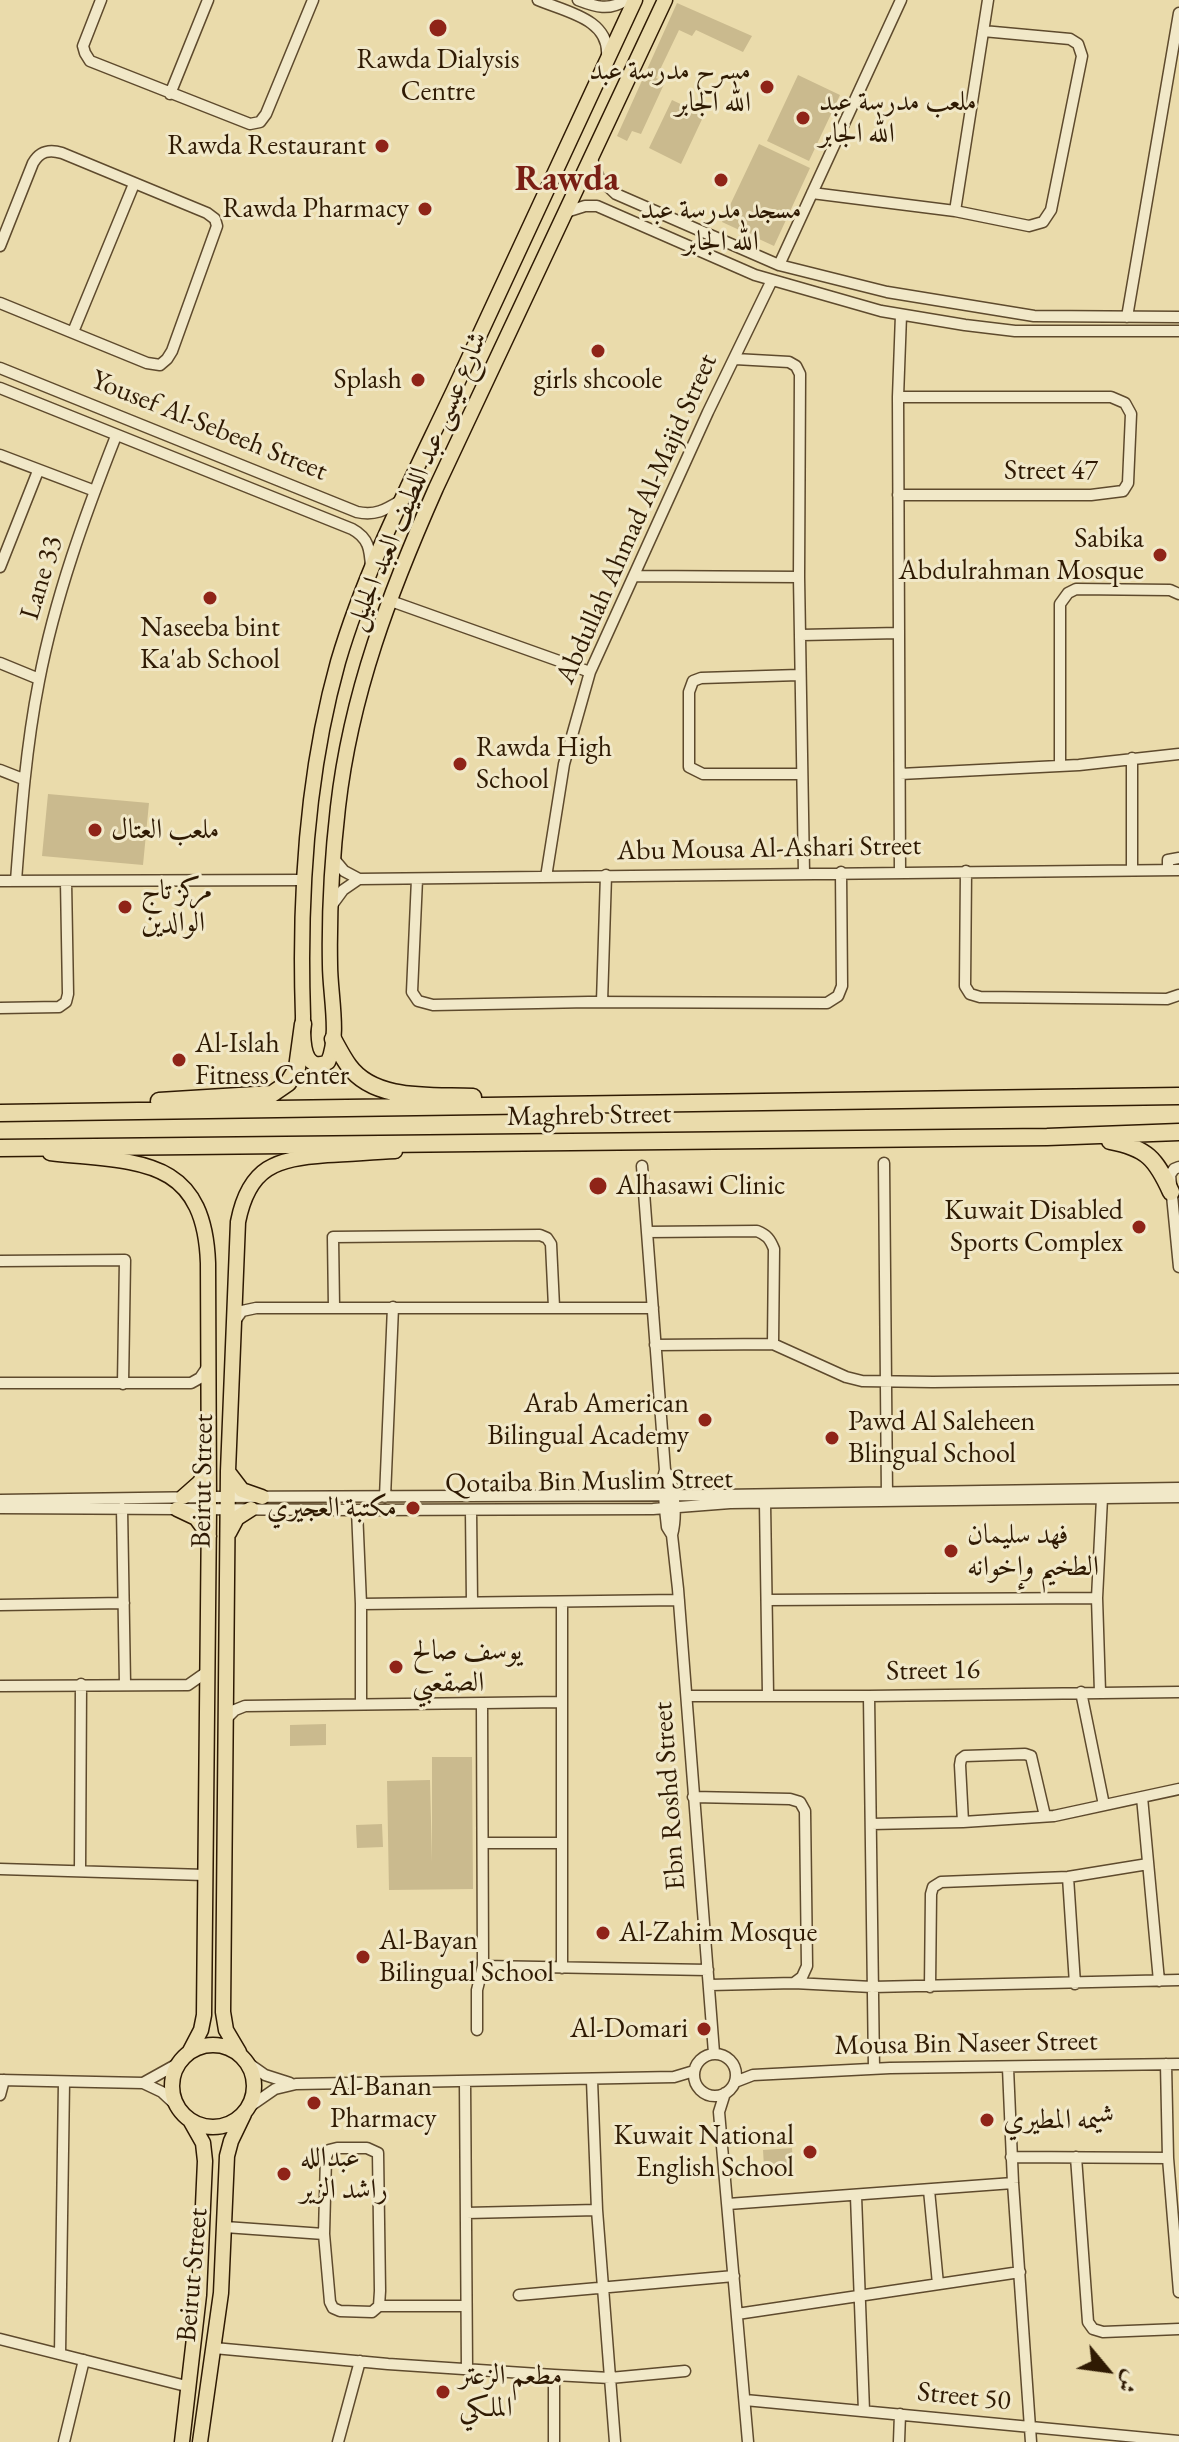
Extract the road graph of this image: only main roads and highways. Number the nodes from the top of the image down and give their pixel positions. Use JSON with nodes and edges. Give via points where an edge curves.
{"nodes":[{"id":1,"x":635,"y":0,"type":"edge"},
{"id":2,"x":665,"y":0,"type":"edge"},
{"id":3,"x":352,"y":617,"type":"junction"},
{"id":4,"x":377,"y":632,"type":"junction"},
{"id":5,"x":328,"y":705,"type":"junction"},
{"id":6,"x":353,"y":715,"type":"junction"},
{"id":7,"x":303,"y":1024,"type":"junction"},
{"id":8,"x":333,"y":1039,"type":"junction"},
{"id":9,"x":1179,"y":1096,"type":"edge"},
{"id":10,"x":583,"y":1106,"type":"junction"},
{"id":11,"x":0,"y":1113,"type":"edge"},
{"id":12,"x":1179,"y":1132,"type":"edge"},
{"id":13,"x":1056,"y":1136,"type":"junction"},
{"id":14,"x":517,"y":1143,"type":"junction"},
{"id":15,"x":1,"y":1148,"type":"edge"},
{"id":16,"x":1171,"y":1192,"type":"road end"},
{"id":17,"x":209,"y":1460,"type":"junction"},
{"id":18,"x":228,"y":1471,"type":"junction"},
{"id":19,"x":262,"y":1497,"type":"road end"},
{"id":20,"x":251,"y":1509,"type":"road end"},
{"id":21,"x":209,"y":1536,"type":"junction"},
{"id":22,"x":227,"y":1537,"type":"junction"},
{"id":23,"x":206,"y":1791,"type":"junction"},
{"id":24,"x":224,"y":1791,"type":"junction"},
{"id":25,"x":205,"y":1882,"type":"junction"},
{"id":26,"x":223,"y":1961,"type":"junction"},
{"id":27,"x":190,"y":2051,"type":"junction"},
{"id":28,"x":243,"y":2058,"type":"junction"},
{"id":29,"x":246,"y":2110,"type":"junction"},
{"id":30,"x":190,"y":2120,"type":"junction"},
{"id":31,"x":200,"y":2261,"type":"junction"},
{"id":32,"x":223,"y":2262,"type":"junction"},
{"id":33,"x":221,"y":2293,"type":"junction"},
{"id":34,"x":199,"y":2295,"type":"junction"},
{"id":35,"x":182,"y":2442,"type":"edge"},
{"id":36,"x":200,"y":2442,"type":"edge"}],
"edges":[{"from":1,"to":3,"type":"main road","name":"شارع عيسى عبد اللطيف العبد الجليل","via":[[400,501]]},
{"from":2,"to":4,"type":"main road","name":"شارع عيسى عبد اللطيف العبد الجليل","via":[[436,488]]},
{"from":3,"to":4,"type":"main road","via":[[363,633]]},
{"from":3,"to":5,"type":"main road","name":"شارع عيسى عبد اللطيف العبد الجليل"},
{"from":4,"to":6,"type":"main road","name":"شارع عيسى عبد اللطيف العبد الجليل"},
{"from":5,"to":6,"type":"main road","via":[[345,699]]},
{"from":5,"to":7,"type":"main road","name":"شارع عيسى عبد اللطيف العبد الجليل","via":[[303,880]]},
{"from":6,"to":8,"type":"main road","name":"شارع عيسى عبد اللطيف العبد الجليل","via":[[337,808],[330,965]]},
{"from":7,"to":8,"type":"main road","name":"شارع عيسى عبد اللطيف العبد الجليل","via":[[305,1054],[314,1065],[328,1062]]},
{"from":7,"to":11,"type":"highway","via":[[297,1068],[272,1094],[23,1107]]},
{"from":8,"to":10,"type":"highway","via":[[362,1079],[397,1093]]},
{"from":9,"to":10,"type":"highway","name":"Maghreb Street"},
{"from":10,"to":11,"type":"highway","name":"Maghreb Street"},
{"from":12,"to":13,"type":"highway","name":"Maghreb Street"},
{"from":13,"to":14,"type":"highway","name":"Maghreb Street"},
{"from":13,"to":16,"type":"highway","via":[[1146,1152]]},
{"from":14,"to":15,"type":"highway","name":"Maghreb Street"},
{"from":14,"to":18,"type":"main road","name":"Beirut Street","via":[[298,1158],[269,1167],[251,1186],[235,1241]]},
{"from":15,"to":17,"type":"main road","name":"Beirut Street","via":[[143,1165],[185,1189],[202,1215],[207,1237]]},
{"from":17,"to":21,"type":"main road","name":"Beirut Street"},
{"from":17,"to":21,"type":"main road","via":[[200,1482],[180,1503]]},
{"from":18,"to":19,"type":"main road","via":[[242,1490]]},
{"from":18,"to":22,"type":"main road","name":"Beirut Street"},
{"from":20,"to":22,"type":"main road","via":[[237,1518]]},
{"from":21,"to":23,"type":"main road","name":"Beirut Street"},
{"from":22,"to":24,"type":"main road","name":"Beirut Street"},
{"from":23,"to":24,"type":"main road"},
{"from":23,"to":25,"type":"main road","name":"Beirut Street"},
{"from":24,"to":26,"type":"main road","name":"Beirut Street"},
{"from":25,"to":26,"type":"main road","via":[[211,1960]]},
{"from":25,"to":27,"type":"main road","name":"Beirut Street","via":[[203,2020]]},
{"from":26,"to":28,"type":"main road","name":"Beirut Street","via":[[225,2024]]},
{"from":27,"to":28,"type":"main road","via":[[211,2044],[226,2046]]},
{"from":27,"to":30,"type":"main road","via":[[172,2083],[176,2105]]},
{"from":28,"to":29,"type":"main road","via":[[255,2080]]},
{"from":29,"to":30,"type":"main road","via":[[230,2124],[214,2127]]},
{"from":29,"to":32,"type":"main road","name":"Beirut Street","via":[[227,2156]]},
{"from":30,"to":31,"type":"main road","name":"Beirut Street","via":[[205,2156]]},
{"from":31,"to":32,"type":"main road","via":[[211,2270]]},
{"from":31,"to":34,"type":"main road","name":"Beirut Street"},
{"from":32,"to":33,"type":"main road","name":"Beirut Street"},
{"from":33,"to":34,"type":"main road","via":[[209,2285]]},
{"from":33,"to":36,"type":"main road","name":"Beirut Street"},
{"from":34,"to":35,"type":"main road","name":"Beirut Street"}]}
